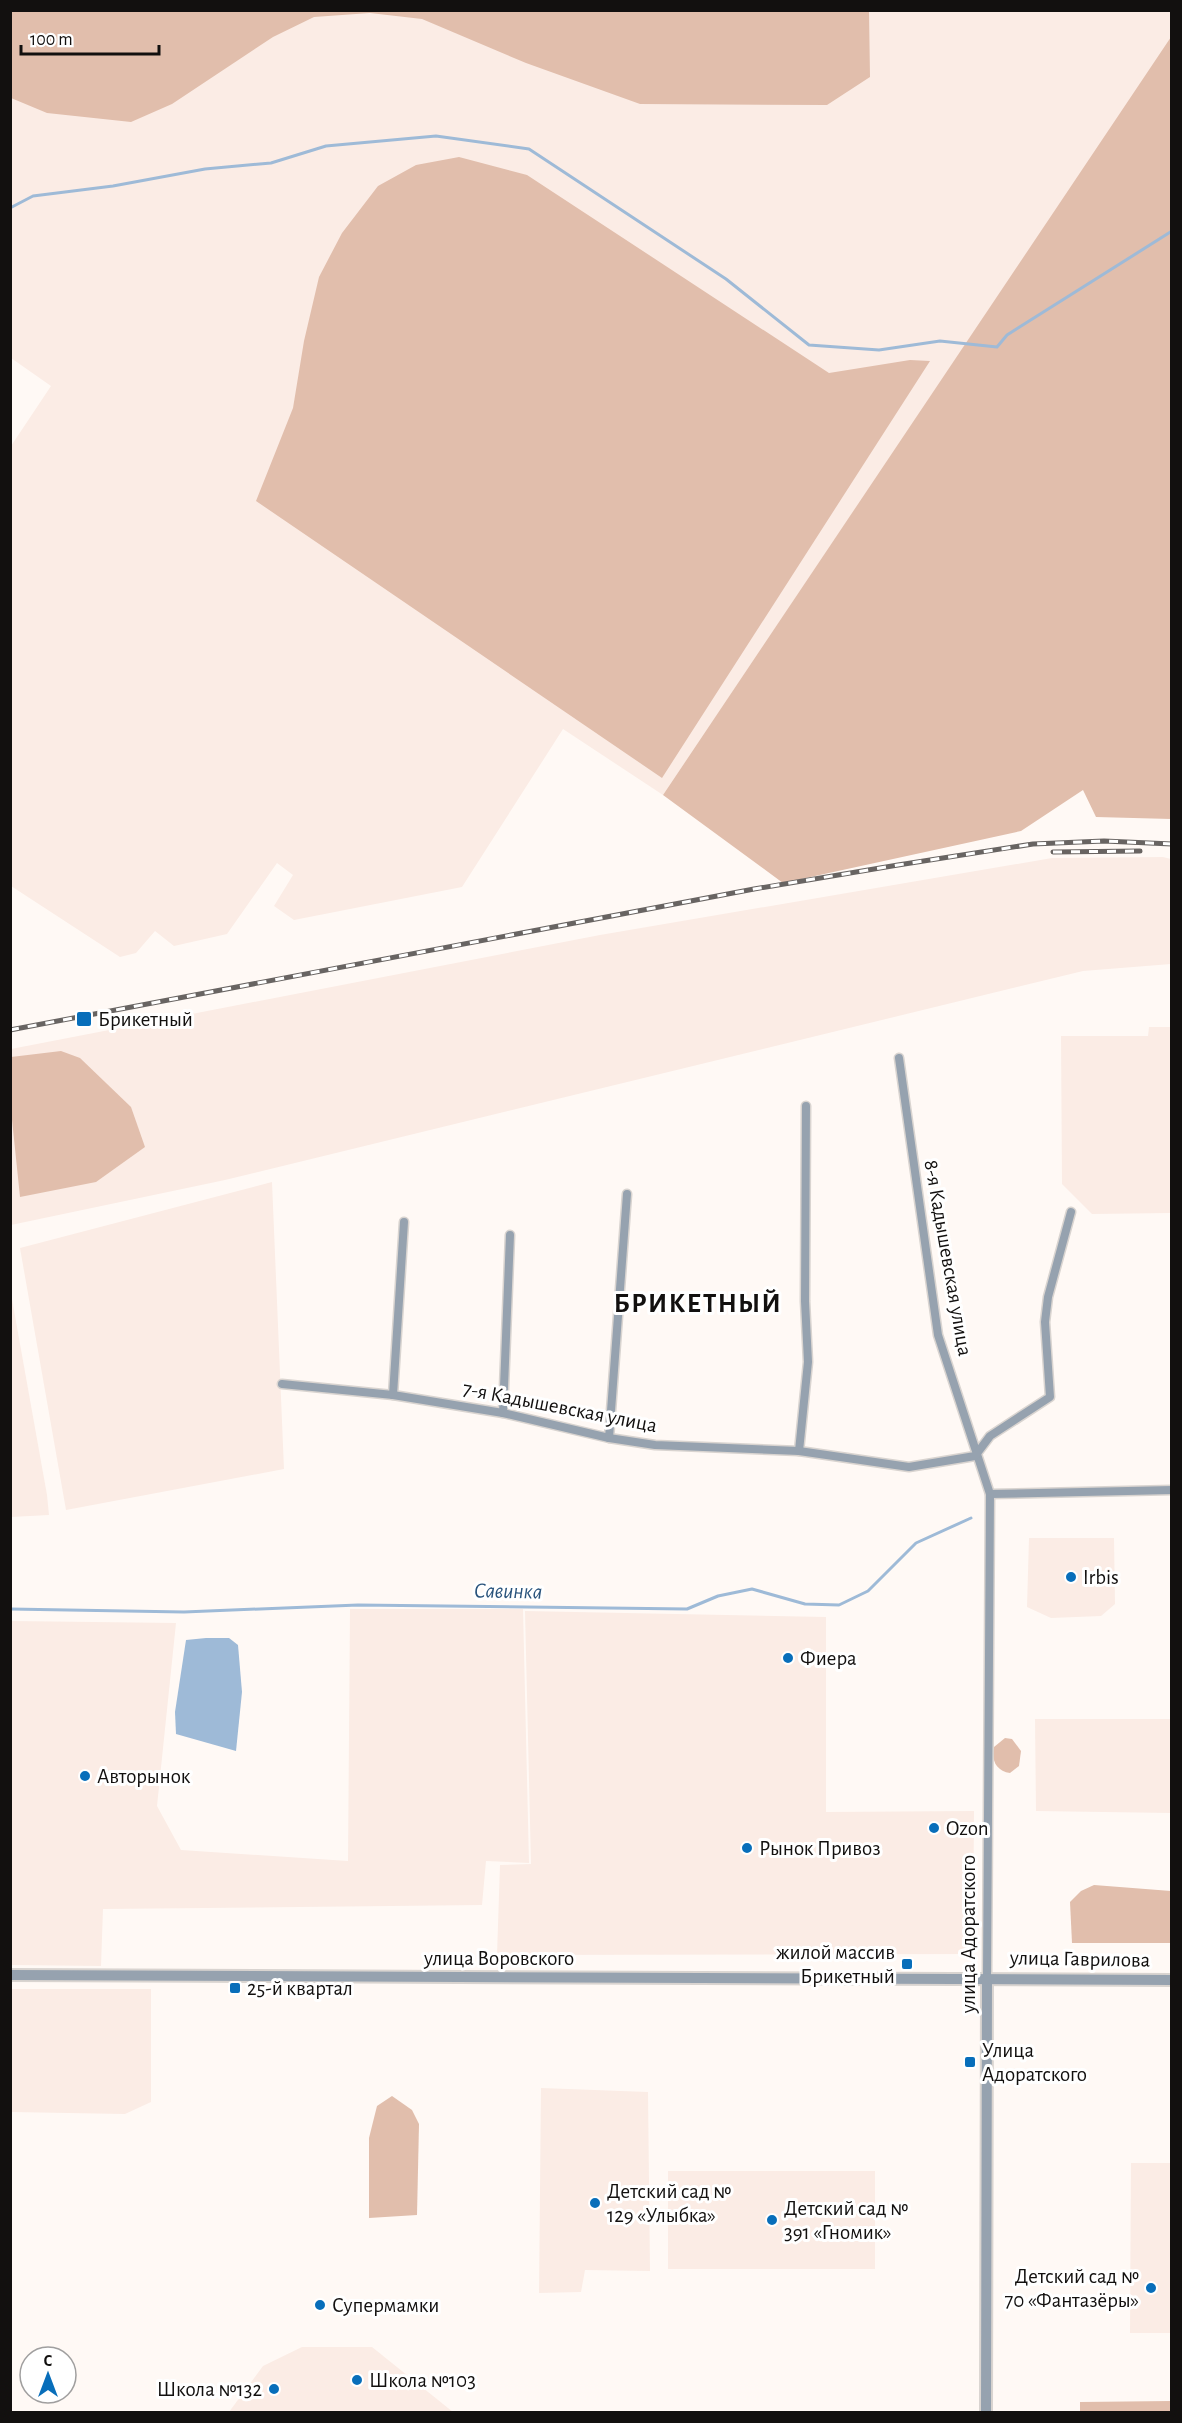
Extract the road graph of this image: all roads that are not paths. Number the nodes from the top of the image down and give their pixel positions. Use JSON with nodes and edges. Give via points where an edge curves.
{"nodes":[{"id":1,"x":898,"y":1058,"type":"dead end"},
{"id":2,"x":806,"y":1106,"type":"dead end"},
{"id":3,"x":627,"y":1194,"type":"dead end"},
{"id":4,"x":1071,"y":1212,"type":"dead end"},
{"id":5,"x":404,"y":1222,"type":"dead end"},
{"id":6,"x":510,"y":1235,"type":"dead end"},
{"id":7,"x":282,"y":1384,"type":"dead end"},
{"id":8,"x":393,"y":1395,"type":"junction"},
{"id":9,"x":504,"y":1413,"type":"junction"},
{"id":10,"x":609,"y":1438,"type":"junction"},
{"id":11,"x":799,"y":1451,"type":"junction"},
{"id":12,"x":975,"y":1456,"type":"junction"},
{"id":13,"x":1172,"y":1490,"type":"edge"},
{"id":14,"x":990,"y":1494,"type":"junction"},
{"id":15,"x":10,"y":1975,"type":"edge"},
{"id":16,"x":987,"y":1978,"type":"junction"},
{"id":17,"x":1172,"y":1980,"type":"edge"},
{"id":18,"x":986,"y":2412,"type":"edge"}],
"edges":[{"from":1,"to":12,"type":"street","name":"8-я Кадышевская улица","via":[[938,1335]]},
{"from":2,"to":11,"type":"street","via":[[808,1362]]},
{"from":3,"to":10,"type":"street"},
{"from":4,"to":12,"type":"street","via":[[1048,1297],[1045,1323],[1050,1397],[990,1436]]},
{"from":5,"to":8,"type":"street"},
{"from":6,"to":9,"type":"street"},
{"from":7,"to":8,"type":"street","name":"7-я Кадышевская улица"},
{"from":8,"to":9,"type":"street","name":"7-я Кадышевская улица"},
{"from":9,"to":10,"type":"street","name":"7-я Кадышевская улица"},
{"from":10,"to":11,"type":"street","name":"7-я Кадышевская улица","via":[[655,1445]]},
{"from":11,"to":12,"type":"street","name":"7-я Кадышевская улица","via":[[909,1467]]},
{"from":12,"to":14,"type":"street","name":"8-я Кадышевская улица"},
{"from":13,"to":14,"type":"street"},
{"from":14,"to":16,"type":"street","name":"улица Адоратского"},
{"from":15,"to":16,"type":"street","name":"улица Воровского"},
{"from":16,"to":17,"type":"street","name":"улица Гаврилова"},
{"from":16,"to":18,"type":"street","name":"улица Адоратского"}]}
